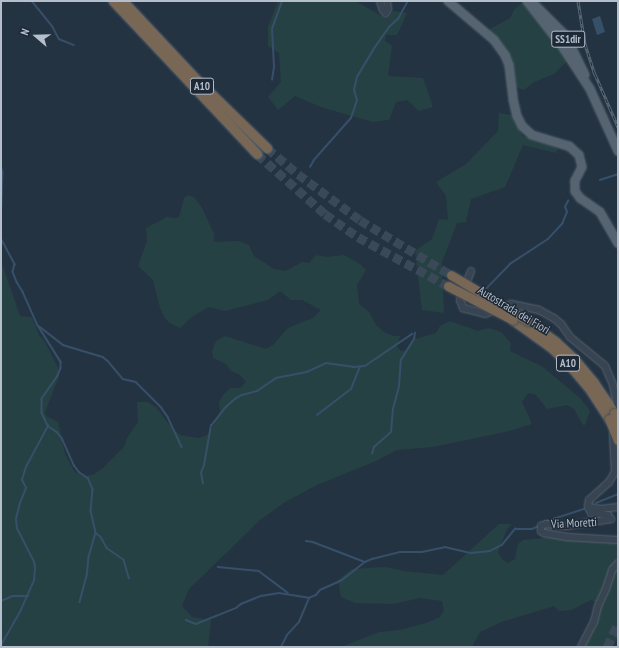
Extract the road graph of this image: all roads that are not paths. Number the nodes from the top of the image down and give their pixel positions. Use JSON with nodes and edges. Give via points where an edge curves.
{"nodes":[{"id":1,"x":113,"y":1,"type":"edge"},
{"id":2,"x":123,"y":1,"type":"edge"},
{"id":3,"x":380,"y":1,"type":"edge"},
{"id":4,"x":387,"y":1,"type":"edge"},
{"id":5,"x":448,"y":1,"type":"edge"},
{"id":6,"x":527,"y":1,"type":"edge"},
{"id":7,"x":530,"y":1,"type":"edge"},
{"id":8,"x":138,"y":23,"type":"junction"},
{"id":9,"x":566,"y":44,"type":"junction"},
{"id":10,"x":267,"y":148,"type":"tunnel mouth"},
{"id":11,"x":618,"y":151,"type":"edge"},
{"id":12,"x":257,"y":154,"type":"tunnel mouth"},
{"id":13,"x":618,"y":243,"type":"edge"},
{"id":14,"x":471,"y":270,"type":"dead end"},
{"id":15,"x":451,"y":275,"type":"tunnel mouth"},
{"id":16,"x":448,"y":286,"type":"tunnel mouth"},
{"id":17,"x":615,"y":416,"type":"edge"},
{"id":18,"x":618,"y":440,"type":"edge"},
{"id":19,"x":588,"y":507,"type":"junction"},
{"id":20,"x":618,"y":507,"type":"edge"},
{"id":21,"x":618,"y":540,"type":"edge"},
{"id":22,"x":618,"y":563,"type":"edge"},
{"id":23,"x":581,"y":647,"type":"edge"}],
"edges":[{"from":1,"to":8,"type":"highway","number":"A10"},
{"from":2,"to":8,"type":"highway","number":"A10"},
{"from":3,"to":4,"type":"street","via":[[386,13]]},
{"from":5,"to":13,"type":"main road","via":[[494,40],[507,58],[513,100],[522,126],[534,136],[571,147],[579,155],[582,167],[574,182],[575,191],[582,200],[600,212]]},
{"from":6,"to":9,"type":"main road","number":"SS1dir"},
{"from":7,"to":9,"type":"main road","number":"SS1dir","via":[[558,26]]},
{"from":8,"to":10,"type":"highway","number":"A10"},
{"from":8,"to":12,"type":"highway","number":"A10"},
{"from":9,"to":11,"type":"main road","number":"SS1dir"},
{"from":14,"to":17,"type":"street","via":[[460,300],[463,308],[485,314],[511,304],[539,310],[555,319],[570,337],[605,366],[613,385]]},
{"from":15,"to":17,"type":"highway","name":"Autostrada dei Fiori","number":"A10","bridge":true,"via":[[528,321],[555,341],[594,383]]},
{"from":16,"to":17,"type":"highway","name":"Autostrada dei Fiori","number":"A10","bridge":true,"via":[[513,320],[547,344]]},
{"from":17,"to":18,"type":"highway","name":"Autostrada dei Fiori","number":"A10","bridge":true},
{"from":17,"to":19,"type":"street","via":[[615,472],[609,482],[589,500]]},
{"from":19,"to":20,"type":"street"},
{"from":19,"to":21,"type":"street","name":"Via Moretti","via":[[591,513],[608,515],[611,519],[578,525],[546,524],[541,526],[541,531],[566,537]]},
{"from":22,"to":23,"type":"street","via":[[612,570],[592,628]]}]}
